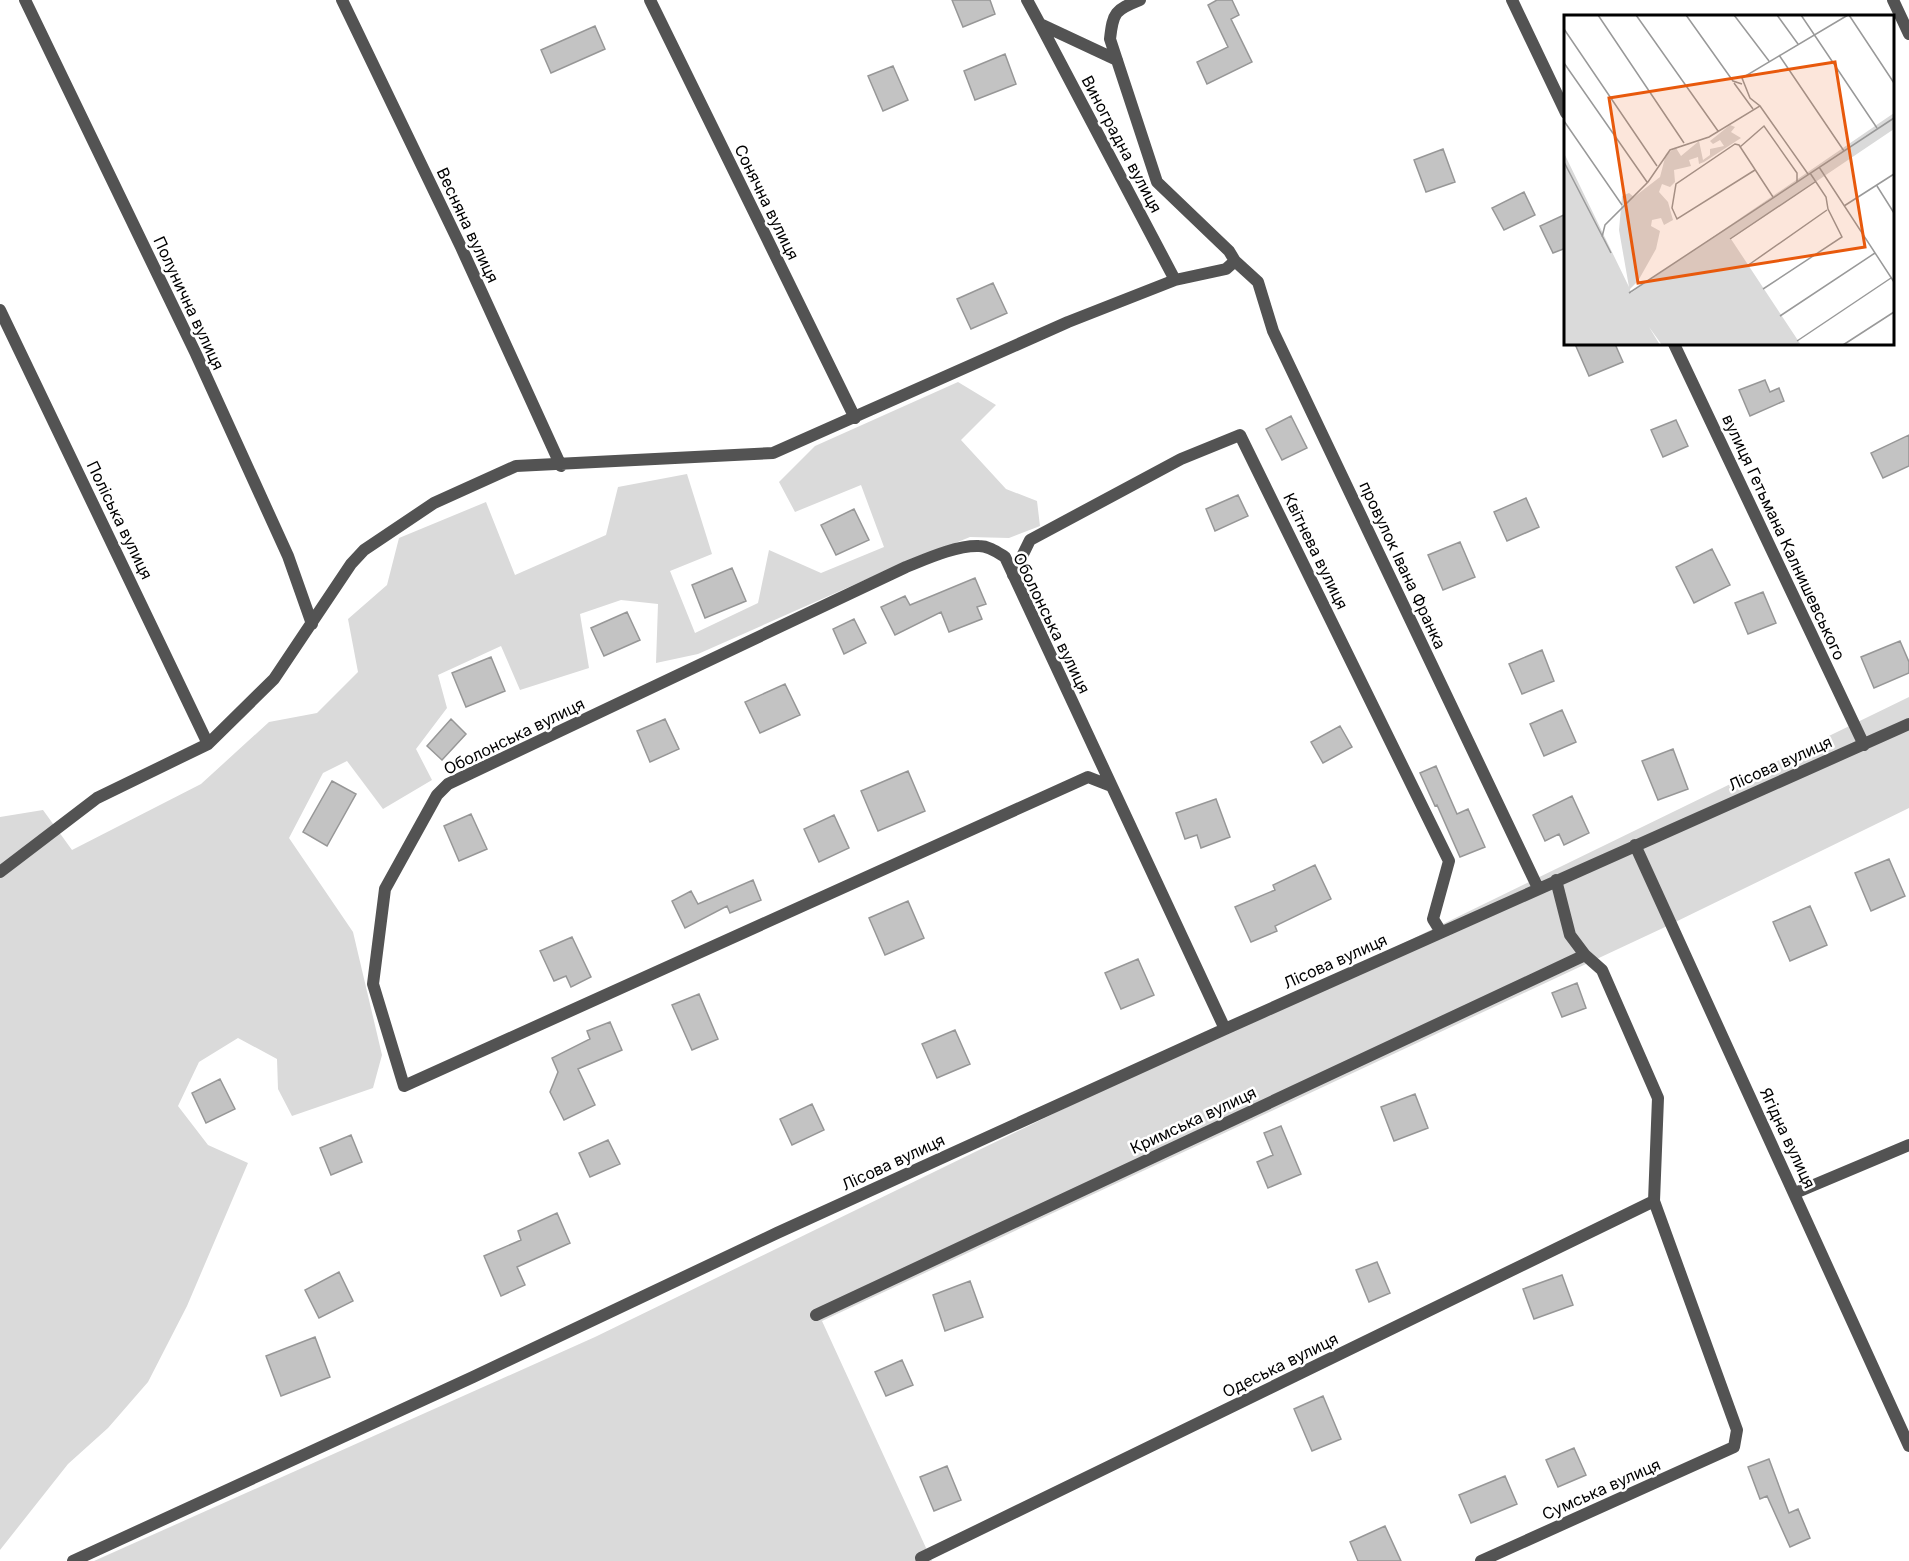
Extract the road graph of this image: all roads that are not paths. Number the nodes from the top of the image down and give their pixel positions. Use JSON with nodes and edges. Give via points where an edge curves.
{"nodes":[{"id":1,"x":25,"y":0,"type":"edge"},
{"id":2,"x":342,"y":0,"type":"edge"},
{"id":3,"x":650,"y":0,"type":"edge"},
{"id":4,"x":1028,"y":0,"type":"edge"},
{"id":5,"x":1140,"y":0,"type":"edge"},
{"id":6,"x":1512,"y":0,"type":"edge"},
{"id":7,"x":1893,"y":0,"type":"edge"},
{"id":8,"x":1040,"y":24,"type":"junction"},
{"id":9,"x":1909,"y":34,"type":"edge"},
{"id":10,"x":1117,"y":60,"type":"junction"},
{"id":11,"x":1564,"y":109,"type":"edge"},
{"id":12,"x":1235,"y":261,"type":"junction"},
{"id":13,"x":1175,"y":280,"type":"junction"},
{"id":14,"x":0,"y":310,"type":"edge"},
{"id":15,"x":1674,"y":345,"type":"edge"},
{"id":16,"x":855,"y":418,"type":"junction"},
{"id":17,"x":561,"y":465,"type":"junction"},
{"id":18,"x":1013,"y":575,"type":"junction"},
{"id":19,"x":312,"y":624,"type":"junction"},
{"id":20,"x":1909,"y":724,"type":"edge"},
{"id":21,"x":208,"y":744,"type":"junction"},
{"id":22,"x":1864,"y":745,"type":"junction"},
{"id":23,"x":1111,"y":786,"type":"junction"},
{"id":24,"x":1635,"y":844,"type":"junction"},
{"id":25,"x":0,"y":872,"type":"edge"},
{"id":26,"x":1556,"y":880,"type":"junction"},
{"id":27,"x":1538,"y":888,"type":"junction"},
{"id":28,"x":1441,"y":932,"type":"junction"},
{"id":29,"x":1585,"y":955,"type":"junction"},
{"id":30,"x":1225,"y":1029,"type":"junction"},
{"id":31,"x":1909,"y":1145,"type":"edge"},
{"id":32,"x":1795,"y":1193,"type":"junction"},
{"id":33,"x":1654,"y":1201,"type":"junction"},
{"id":34,"x":816,"y":1315,"type":"dead end"},
{"id":35,"x":1909,"y":1446,"type":"edge"},
{"id":36,"x":921,"y":1558,"type":"dead end"},
{"id":37,"x":73,"y":1561,"type":"edge"},
{"id":38,"x":1481,"y":1561,"type":"edge"}],
"edges":[{"from":1,"to":19,"type":"street","name":"Полунична вулиця","via":[[288,556]]},
{"from":2,"to":17,"type":"street","name":"Весняна вулиця"},
{"from":3,"to":16,"type":"street","name":"Сонячна вулиця"},
{"from":4,"to":8,"type":"street","name":"Виноградна вулиця"},
{"from":5,"to":10,"type":"street","name":"провулок Івана Франка","via":[[1124,7],[1112,19],[1110,39]]},
{"from":6,"to":11,"type":"street"},
{"from":7,"to":9,"type":"street"},
{"from":8,"to":10,"type":"street","name":"Виноградна вулиця"},
{"from":8,"to":13,"type":"street","name":"Виноградна вулиця"},
{"from":10,"to":12,"type":"street","name":"провулок Івана Франка","via":[[1157,182]]},
{"from":12,"to":13,"type":"street","via":[[1226,269]]},
{"from":12,"to":27,"type":"street","name":"провулок Івана Франка","via":[[1258,282],[1273,331]]},
{"from":13,"to":16,"type":"street","via":[[1068,322]]},
{"from":14,"to":21,"type":"street","name":"Поліська вулиця"},
{"from":15,"to":22,"type":"street","name":"вулиця Гетьмана Калнишевського"},
{"from":16,"to":17,"type":"street","via":[[772,453]]},
{"from":17,"to":19,"type":"street","via":[[516,466],[434,503],[364,550]]},
{"from":18,"to":23,"type":"street","name":"Оболонська вулиця"},
{"from":18,"to":23,"type":"street","name":"Оболонська вулиця","via":[[1005,556],[993,549],[979,546],[944,552],[448,784],[430,804],[384,889],[373,984],[404,1086],[1088,777]]},
{"from":18,"to":28,"type":"street","name":"Квітнева вулиця","via":[[1030,540],[1181,459],[1240,435],[1449,861],[1433,919]]},
{"from":19,"to":21,"type":"street","via":[[274,679]]},
{"from":20,"to":22,"type":"street","name":"Лісова вулиця"},
{"from":21,"to":25,"type":"street","via":[[97,798]]},
{"from":22,"to":24,"type":"street","name":"Лісова вулиця"},
{"from":23,"to":30,"type":"street","name":"Оболонська вулиця"},
{"from":24,"to":26,"type":"street","name":"Лісова вулиця"},
{"from":24,"to":32,"type":"street","name":"Ягідна вулиця"},
{"from":26,"to":27,"type":"street","name":"Лісова вулиця"},
{"from":26,"to":29,"type":"street","via":[[1570,935]]},
{"from":27,"to":28,"type":"street","name":"Лісова вулиця"},
{"from":28,"to":30,"type":"street","name":"Лісова вулиця"},
{"from":29,"to":33,"type":"street","via":[[1602,970],[1658,1098]]},
{"from":29,"to":34,"type":"street","name":"Кримська вулиця"},
{"from":30,"to":37,"type":"street","name":"Лісова вулиця"},
{"from":31,"to":32,"type":"street"},
{"from":32,"to":35,"type":"street","name":"Ягідна вулиця"},
{"from":33,"to":36,"type":"street","name":"Одеська вулиця"},
{"from":33,"to":38,"type":"street","name":"Сумська вулиця","via":[[1737,1430],[1734,1447]]}]}
